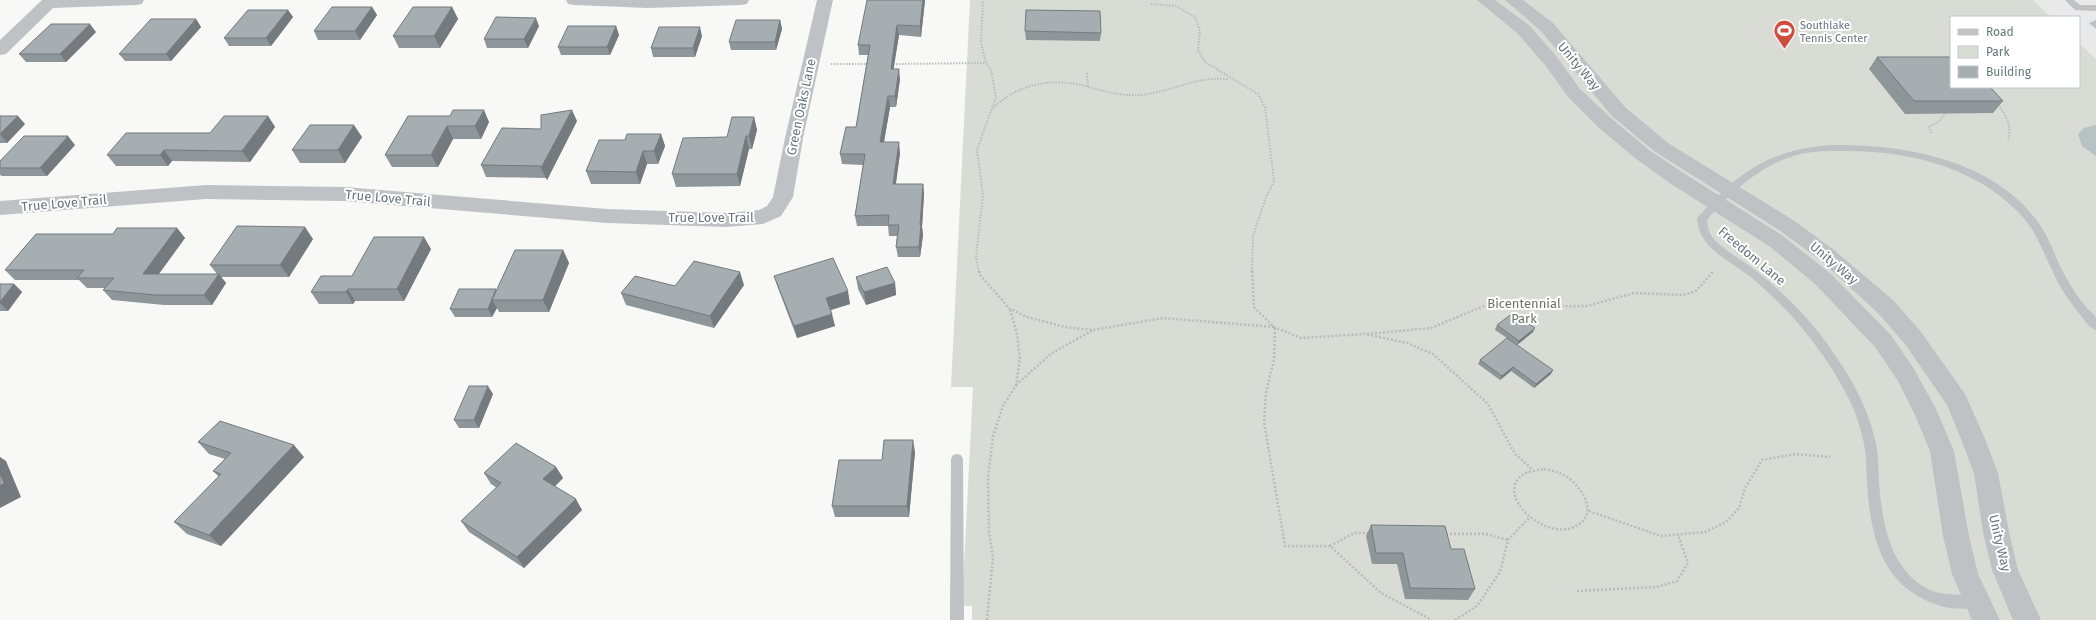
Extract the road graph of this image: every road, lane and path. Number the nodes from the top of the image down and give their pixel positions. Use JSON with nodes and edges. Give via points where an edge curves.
{"nodes":[{"id":1,"x":136,"y":0,"type":"edge"},
{"id":2,"x":574,"y":0,"type":"edge"},
{"id":3,"x":741,"y":0,"type":"edge"},
{"id":4,"x":826,"y":0,"type":"edge"},
{"id":5,"x":983,"y":0,"type":"edge"},
{"id":6,"x":1154,"y":0,"type":"edge"},
{"id":7,"x":1485,"y":0,"type":"edge"},
{"id":8,"x":1513,"y":0,"type":"edge"},
{"id":9,"x":2069,"y":0,"type":"edge"},
{"id":10,"x":50,"y":2,"type":"edge"},
{"id":11,"x":2096,"y":8,"type":"edge"},
{"id":12,"x":2096,"y":23,"type":"edge"},
{"id":13,"x":2096,"y":26,"type":"edge"},
{"id":14,"x":0,"y":50,"type":"edge"},
{"id":15,"x":986,"y":63,"type":"junction"},
{"id":16,"x":811,"y":64,"type":"junction"},
{"id":17,"x":877,"y":64,"type":"edge"},
{"id":18,"x":885,"y":64,"type":"edge"},
{"id":19,"x":1088,"y":73,"type":"dead end"},
{"id":20,"x":1232,"y":80,"type":"junction"},
{"id":21,"x":1088,"y":88,"type":"junction"},
{"id":22,"x":1996,"y":102,"type":"edge"},
{"id":23,"x":991,"y":110,"type":"junction"},
{"id":24,"x":1946,"y":113,"type":"edge"},
{"id":25,"x":1931,"y":133,"type":"dead end"},
{"id":26,"x":2008,"y":140,"type":"dead end"},
{"id":27,"x":1724,"y":197,"type":"junction"},
{"id":28,"x":0,"y":208,"type":"edge"},
{"id":29,"x":774,"y":211,"type":"joint"},
{"id":30,"x":1713,"y":272,"type":"dead end"},
{"id":31,"x":1010,"y":308,"type":"junction"},
{"id":32,"x":2096,"y":326,"type":"edge"},
{"id":33,"x":1274,"y":328,"type":"junction"},
{"id":34,"x":1093,"y":330,"type":"junction"},
{"id":35,"x":1365,"y":334,"type":"junction"},
{"id":36,"x":1016,"y":385,"type":"junction"},
{"id":37,"x":1830,"y":458,"type":"dead end"},
{"id":38,"x":957,"y":459,"type":"dead end"},
{"id":39,"x":1533,"y":470,"type":"junction"},
{"id":40,"x":1588,"y":511,"type":"junction"},
{"id":41,"x":1529,"y":518,"type":"junction"},
{"id":42,"x":1377,"y":533,"type":"edge"},
{"id":43,"x":1440,"y":534,"type":"edge"},
{"id":44,"x":1678,"y":535,"type":"junction"},
{"id":45,"x":1508,"y":540,"type":"junction"},
{"id":46,"x":1330,"y":546,"type":"junction"},
{"id":47,"x":1577,"y":591,"type":"dead end"},
{"id":48,"x":1981,"y":612,"type":"edge"},
{"id":49,"x":957,"y":620,"type":"edge"},
{"id":50,"x":986,"y":620,"type":"edge"},
{"id":51,"x":1432,"y":620,"type":"edge"},
{"id":52,"x":1455,"y":620,"type":"edge"},
{"id":53,"x":2027,"y":620,"type":"edge"}],
"edges":[{"from":1,"to":10,"type":"street"},
{"from":2,"to":3,"type":"street","via":[[648,4]]},
{"from":4,"to":16,"type":"street","name":"Green Oaks Lane"},
{"from":5,"to":15,"type":"path","via":[[981,43]]},
{"from":6,"to":20,"type":"path","via":[[1151,4],[1176,6],[1195,17],[1200,31],[1198,43],[1201,56],[1212,68]]},
{"from":7,"to":27,"type":"street","name":"Unity Way","via":[[1529,36],[1593,113],[1642,154]]},
{"from":8,"to":27,"type":"street","name":"Unity Way","via":[[1547,27],[1619,112]]},
{"from":9,"to":11,"type":"lane","via":[[2078,8]]},
{"from":10,"to":14,"type":"street"},
{"from":12,"to":13,"type":"lane","via":[[2093,23]]},
{"from":15,"to":18,"type":"path"},
{"from":15,"to":23,"type":"path","via":[[992,70],[995,87],[996,97]]},
{"from":16,"to":17,"type":"path"},
{"from":16,"to":29,"type":"street","name":"Green Oaks Lane","via":[[783,197]]},
{"from":19,"to":21,"type":"path"},
{"from":20,"to":21,"type":"path","via":[[1200,78],[1160,92],[1138,95],[1109,94]]},
{"from":20,"to":33,"type":"path","via":[[1258,94],[1265,107],[1274,181],[1266,196],[1253,236],[1252,278],[1254,307]]},
{"from":21,"to":23,"type":"path","via":[[1058,83],[1024,87],[1007,95]]},
{"from":22,"to":26,"type":"path","via":[[2007,115],[2011,131]]},
{"from":23,"to":31,"type":"path","via":[[977,150],[983,195],[976,257],[980,275]]},
{"from":24,"to":25,"type":"path","via":[[1929,127]]},
{"from":27,"to":32,"type":"lane","name":"Freedom Lane","via":[[1761,167],[1780,157],[1820,149],[1897,150],[1948,163],[1990,186],[2012,201],[2029,218],[2042,236],[2062,279]]},
{"from":27,"to":48,"type":"street","name":"Unity Way","via":[[1852,306],[1883,341],[1906,375],[1927,414],[1942,451],[1965,574]]},
{"from":27,"to":48,"type":"lane","name":"Freedom Lane","via":[[1702,219],[1703,231],[1710,242],[1760,279],[1796,314],[1827,353],[1856,404],[1871,448],[1879,527],[1894,569],[1906,583],[1922,593]]},
{"from":27,"to":53,"type":"street","name":"Unity Way","via":[[1786,225],[1826,254],[1886,307],[1936,368],[1957,401],[1986,473],[2005,570]]},
{"from":28,"to":29,"type":"street","name":"True Love Trail","via":[[206,192],[345,194],[607,216],[726,220],[763,217]]},
{"from":30,"to":35,"type":"path","via":[[1696,291],[1683,295],[1634,293],[1587,306],[1533,307],[1491,303],[1431,328]]},
{"from":31,"to":34,"type":"path","via":[[1034,320]]},
{"from":31,"to":36,"type":"path","via":[[1020,360]]},
{"from":33,"to":34,"type":"path","via":[[1164,318]]},
{"from":33,"to":35,"type":"path","via":[[1301,338]]},
{"from":33,"to":46,"type":"path","via":[[1274,360],[1266,393],[1264,422],[1285,546]]},
{"from":34,"to":36,"type":"path","via":[[1036,364]]},
{"from":35,"to":39,"type":"path","via":[[1407,343],[1433,354],[1488,404],[1515,454]]},
{"from":36,"to":50,"type":"path","via":[[1003,406],[993,436],[988,477],[989,531],[993,558]]},
{"from":37,"to":44,"type":"path","via":[[1814,453],[1789,454],[1762,460],[1745,488],[1739,508],[1726,522],[1705,532]]},
{"from":38,"to":49,"type":"lane"},
{"from":39,"to":40,"type":"path","via":[[1555,471],[1576,483],[1588,502]]},
{"from":39,"to":41,"type":"path","via":[[1517,479],[1514,487],[1515,498]]},
{"from":40,"to":41,"type":"path","via":[[1581,524],[1566,530],[1553,530]]},
{"from":40,"to":44,"type":"path","via":[[1661,536]]},
{"from":41,"to":45,"type":"path"},
{"from":42,"to":46,"type":"path","via":[[1354,533]]},
{"from":43,"to":45,"type":"path","via":[[1486,534]]},
{"from":44,"to":47,"type":"path","via":[[1688,563],[1677,581],[1657,587]]},
{"from":45,"to":52,"type":"path","via":[[1500,572],[1478,606]]},
{"from":46,"to":51,"type":"path","via":[[1381,593]]}]}
